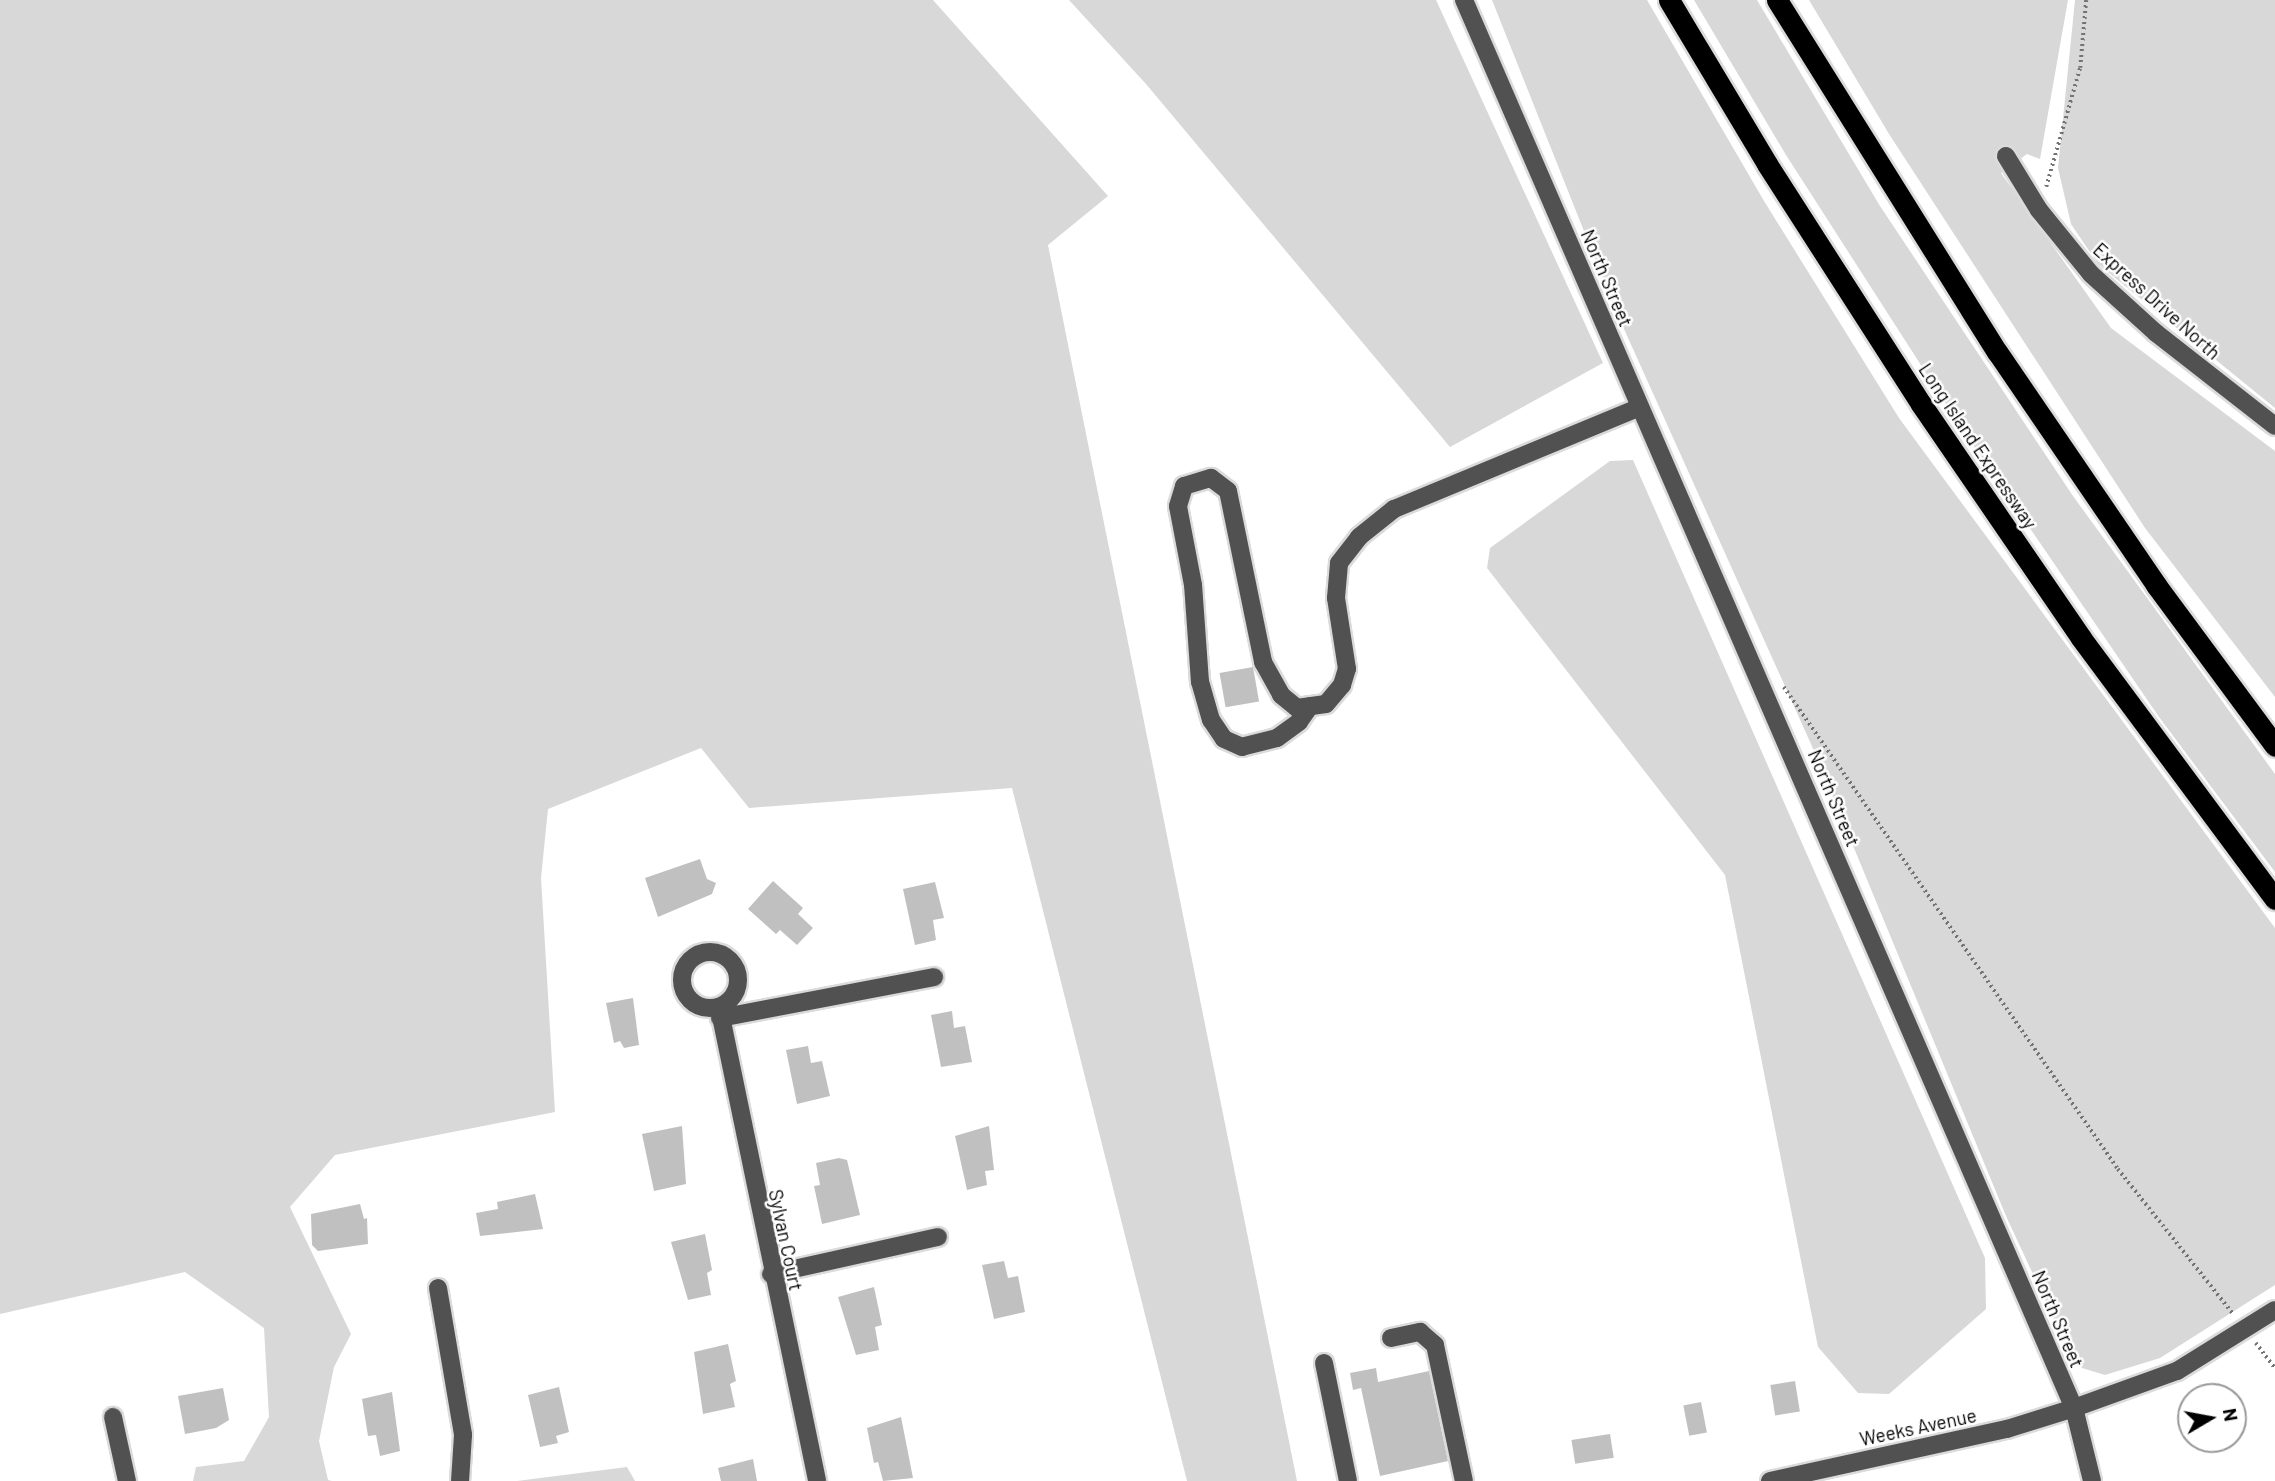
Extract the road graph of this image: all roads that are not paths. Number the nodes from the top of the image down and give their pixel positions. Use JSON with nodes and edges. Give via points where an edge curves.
{"nodes":[{"id":1,"x":1464,"y":0,"type":"edge"},
{"id":2,"x":1669,"y":0,"type":"edge"},
{"id":3,"x":1777,"y":0,"type":"edge"},
{"id":4,"x":2006,"y":156,"type":"dead end"},
{"id":5,"x":1640,"y":407,"type":"junction"},
{"id":6,"x":2275,"y":426,"type":"edge"},
{"id":7,"x":1310,"y":706,"type":"junction"},
{"id":8,"x":2275,"y":746,"type":"edge"},
{"id":9,"x":2275,"y":899,"type":"edge"},
{"id":10,"x":934,"y":977,"type":"dead end"},
{"id":11,"x":938,"y":1237,"type":"dead end"},
{"id":12,"x":771,"y":1273,"type":"junction"},
{"id":13,"x":438,"y":1288,"type":"dead end"},
{"id":14,"x":2275,"y":1310,"type":"edge"},
{"id":15,"x":1391,"y":1338,"type":"dead end"},
{"id":16,"x":1324,"y":1363,"type":"dead end"},
{"id":17,"x":2074,"y":1408,"type":"junction"},
{"id":18,"x":113,"y":1417,"type":"dead end"},
{"id":19,"x":127,"y":1481,"type":"edge"},
{"id":20,"x":460,"y":1481,"type":"edge"},
{"id":21,"x":817,"y":1481,"type":"edge"},
{"id":22,"x":1348,"y":1481,"type":"edge"},
{"id":23,"x":1464,"y":1481,"type":"edge"},
{"id":24,"x":1770,"y":1481,"type":"edge"},
{"id":25,"x":2092,"y":1481,"type":"edge"}],
"edges":[{"from":1,"to":5,"type":"street","name":"North Street"},
{"from":2,"to":9,"type":"highway","name":"Long Island Expressway","via":[[1767,164],[1928,415],[2081,638]]},
{"from":3,"to":8,"type":"highway","via":[[1997,353],[2156,585]]},
{"from":4,"to":6,"type":"street","name":"Express Drive North","via":[[2039,210],[2091,274],[2156,333]]},
{"from":5,"to":7,"type":"street","via":[[1394,509],[1359,537],[1339,563],[1336,598],[1346,669],[1342,685],[1326,704]]},
{"from":5,"to":17,"type":"street","name":"North Street"},
{"from":7,"to":7,"type":"street","via":[[1297,708],[1280,695],[1263,662],[1228,491],[1211,478],[1184,486],[1178,506],[1193,585],[1199,682],[1211,720],[1224,739],[1242,747],[1276,738],[1299,722]]},
{"from":10,"to":12,"type":"street","name":"Sylvan Court","via":[[719,1013]]},
{"from":11,"to":12,"type":"street"},
{"from":12,"to":21,"type":"street","name":"Sylvan Court"},
{"from":13,"to":20,"type":"street","via":[[463,1436]]},
{"from":14,"to":17,"type":"street","via":[[2177,1371]]},
{"from":15,"to":23,"type":"street","via":[[1420,1332],[1435,1345]]},
{"from":16,"to":22,"type":"street"},
{"from":17,"to":24,"type":"street","name":"Weeks Avenue","via":[[2007,1429]]},
{"from":17,"to":25,"type":"street","name":"North Street"},
{"from":18,"to":19,"type":"street"}]}
